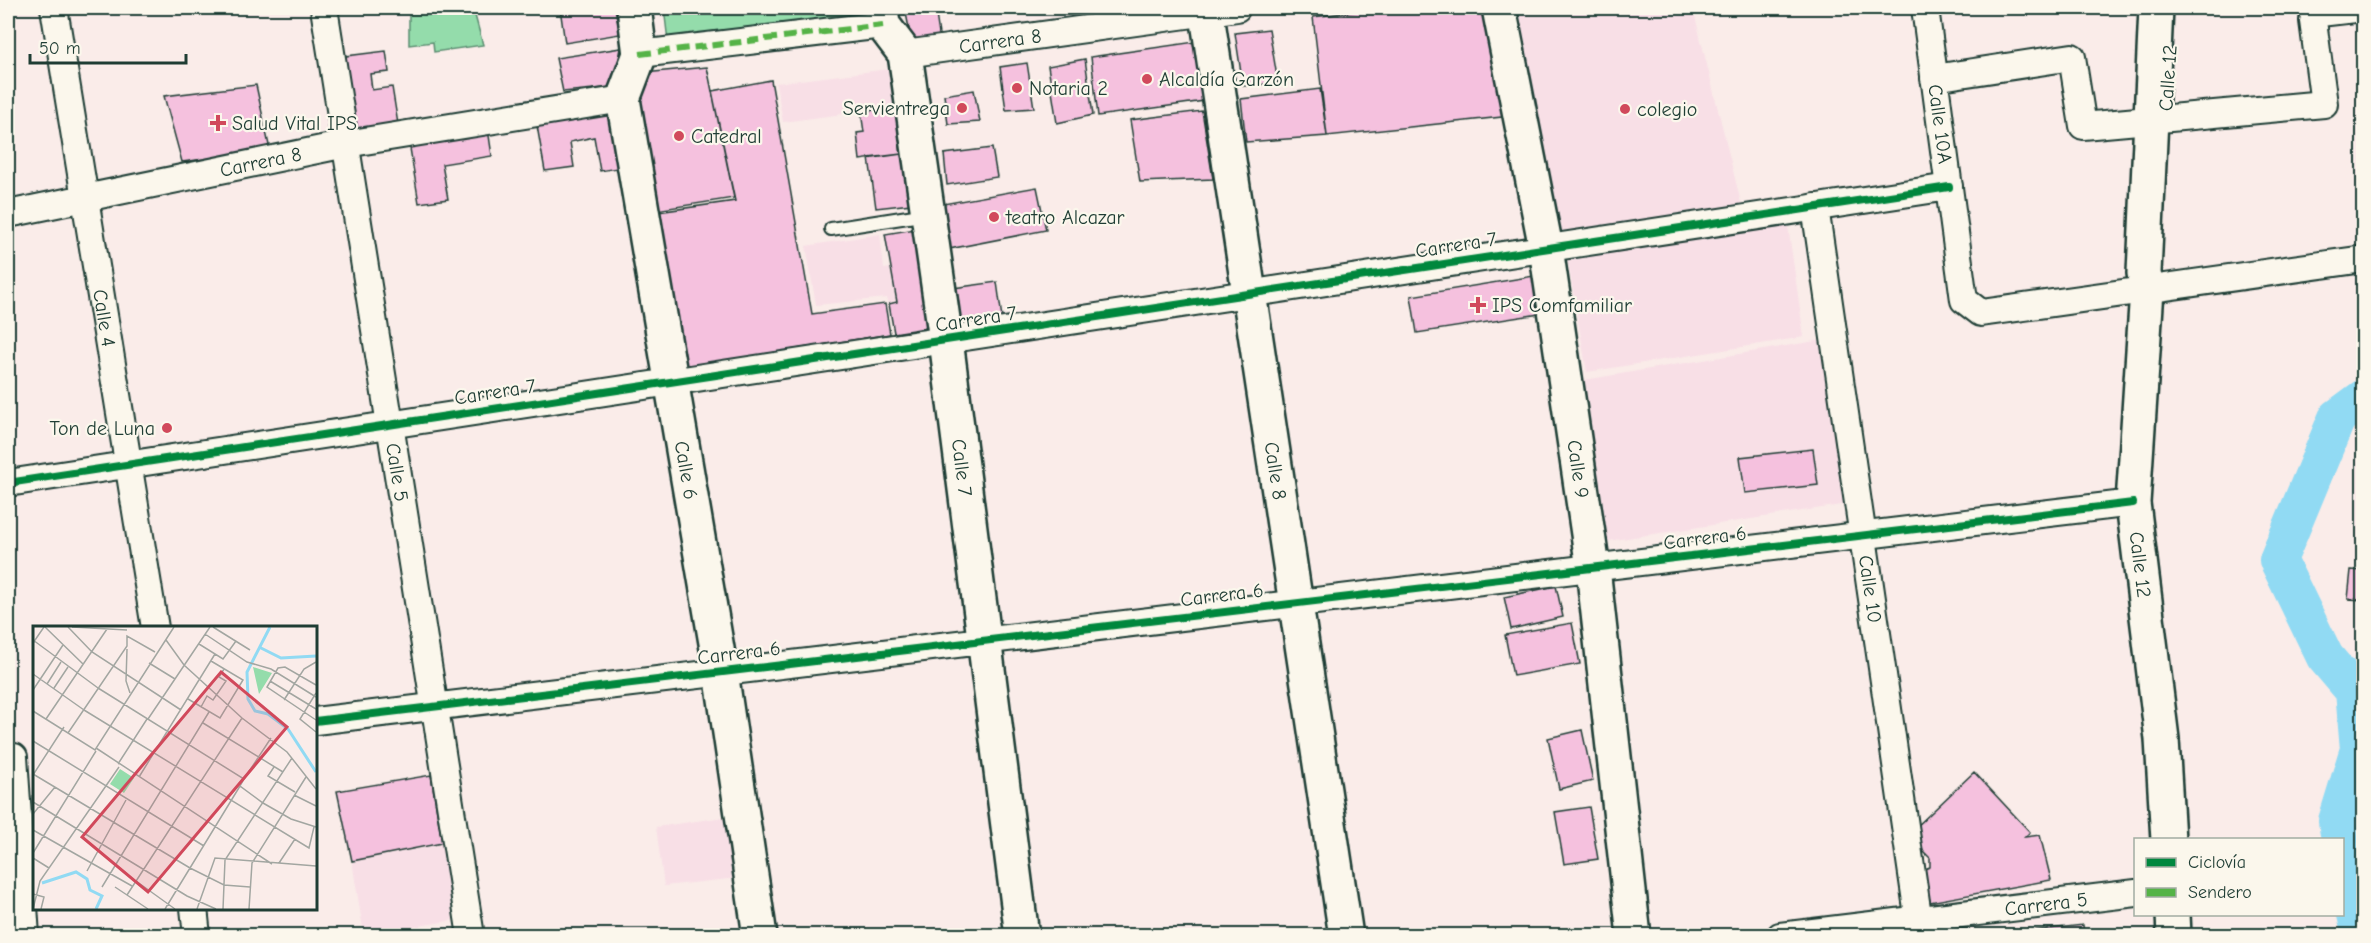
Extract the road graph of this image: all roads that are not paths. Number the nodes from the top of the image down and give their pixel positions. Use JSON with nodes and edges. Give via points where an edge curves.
{"nodes":[{"id":1,"x":54,"y":8,"type":"edge"},
{"id":2,"x":324,"y":8,"type":"edge"},
{"id":3,"x":634,"y":8,"type":"edge"},
{"id":4,"x":1499,"y":8,"type":"edge"},
{"id":5,"x":1925,"y":8,"type":"edge"},
{"id":6,"x":2156,"y":8,"type":"edge"},
{"id":7,"x":2173,"y":8,"type":"edge"},
{"id":8,"x":2363,"y":8,"type":"edge"},
{"id":9,"x":1217,"y":9,"type":"edge"},
{"id":10,"x":882,"y":16,"type":"edge"},
{"id":11,"x":640,"y":54,"type":"junction"},
{"id":12,"x":905,"y":54,"type":"junction"},
{"id":13,"x":1934,"y":78,"type":"junction"},
{"id":14,"x":623,"y":99,"type":"junction"},
{"id":15,"x":2159,"y":119,"type":"junction"},
{"id":16,"x":346,"y":144,"type":"junction"},
{"id":17,"x":1949,"y":187,"type":"junction"},
{"id":18,"x":84,"y":197,"type":"junction"},
{"id":19,"x":1815,"y":207,"type":"junction"},
{"id":20,"x":929,"y":213,"type":"junction"},
{"id":21,"x":8,"y":214,"type":"edge"},
{"id":22,"x":831,"y":229,"type":"dead end"},
{"id":23,"x":1546,"y":248,"type":"junction"},
{"id":24,"x":2364,"y":259,"type":"edge"},
{"id":25,"x":2147,"y":290,"type":"junction"},
{"id":26,"x":1247,"y":294,"type":"junction"},
{"id":27,"x":946,"y":340,"type":"junction"},
{"id":28,"x":672,"y":381,"type":"junction"},
{"id":29,"x":391,"y":424,"type":"junction"},
{"id":30,"x":130,"y":464,"type":"junction"},
{"id":31,"x":8,"y":483,"type":"edge"},
{"id":32,"x":2133,"y":503,"type":"junction"},
{"id":33,"x":1861,"y":536,"type":"junction"},
{"id":34,"x":1593,"y":568,"type":"junction"},
{"id":35,"x":1296,"y":603,"type":"junction"},
{"id":36,"x":155,"y":626,"type":"edge"},
{"id":37,"x":985,"y":640,"type":"junction"},
{"id":38,"x":721,"y":672,"type":"junction"},
{"id":39,"x":434,"y":706,"type":"junction"},
{"id":40,"x":316,"y":721,"type":"edge"},
{"id":41,"x":19,"y":756,"type":"edge"},
{"id":42,"x":2168,"y":838,"type":"edge"},
{"id":43,"x":2134,"y":893,"type":"edge"},
{"id":44,"x":194,"y":910,"type":"edge"},
{"id":45,"x":2173,"y":916,"type":"edge"},
{"id":46,"x":1919,"y":927,"type":"edge"},
{"id":47,"x":26,"y":936,"type":"edge"},
{"id":48,"x":197,"y":936,"type":"edge"},
{"id":49,"x":471,"y":936,"type":"edge"},
{"id":50,"x":760,"y":936,"type":"edge"},
{"id":51,"x":1022,"y":936,"type":"edge"},
{"id":52,"x":1346,"y":936,"type":"edge"},
{"id":53,"x":1634,"y":936,"type":"edge"},
{"id":54,"x":1780,"y":936,"type":"edge"},
{"id":55,"x":2174,"y":936,"type":"edge"}],
"edges":[{"from":1,"to":18,"type":"street","name":"Calle 4"},
{"from":2,"to":16,"type":"street","name":"Calle 5"},
{"from":3,"to":11,"type":"street"},
{"from":4,"to":23,"type":"street","name":"Calle 9"},
{"from":5,"to":13,"type":"street","name":"Calle 10A"},
{"from":6,"to":15,"type":"street","name":"Calle 12"},
{"from":7,"to":15,"type":"street","name":"Calle 12"},
{"from":8,"to":15,"type":"street","via":[[2320,13],[2313,21],[2324,104]]},
{"from":9,"to":12,"type":"street","name":"Carrera 8"},
{"from":9,"to":26,"type":"street","name":"Calle 8"},
{"from":10,"to":11,"type":"street"},
{"from":10,"to":12,"type":"street","name":"Calle 7"},
{"from":11,"to":14,"type":"street"},
{"from":12,"to":20,"type":"street","name":"Calle 7"},
{"from":13,"to":15,"type":"street","via":[[2072,57],[2083,126]]},
{"from":13,"to":17,"type":"street","name":"Calle 10A"},
{"from":14,"to":16,"type":"street","name":"Carrera 8"},
{"from":14,"to":28,"type":"street","name":"Calle 6"},
{"from":15,"to":25,"type":"street","name":"Calle 12","via":[[2157,273]]},
{"from":16,"to":18,"type":"street","name":"Carrera 8"},
{"from":16,"to":29,"type":"street","name":"Calle 5"},
{"from":17,"to":19,"type":"street","name":"Carrera 7"},
{"from":17,"to":25,"type":"street","name":"Calle 10A","via":[[1964,300],[1981,313]]},
{"from":18,"to":21,"type":"street","name":"Carrera 8"},
{"from":18,"to":30,"type":"street","name":"Calle 4"},
{"from":19,"to":23,"type":"street","name":"Carrera 7"},
{"from":19,"to":33,"type":"street","name":"Calle 10"},
{"from":20,"to":22,"type":"lane"},
{"from":20,"to":27,"type":"street","name":"Calle 7"},
{"from":23,"to":26,"type":"street","name":"Carrera 7"},
{"from":23,"to":34,"type":"street","name":"Calle 9"},
{"from":24,"to":25,"type":"street"},
{"from":25,"to":32,"type":"street","name":"Calle 12"},
{"from":26,"to":27,"type":"street","name":"Carrera 7"},
{"from":26,"to":35,"type":"street","name":"Calle 8"},
{"from":27,"to":28,"type":"street","name":"Carrera 7"},
{"from":27,"to":37,"type":"street","name":"Calle 7"},
{"from":28,"to":29,"type":"street","name":"Carrera 7"},
{"from":28,"to":38,"type":"street","name":"Calle 6"},
{"from":29,"to":30,"type":"street","name":"Carrera 7"},
{"from":29,"to":39,"type":"street","name":"Calle 5"},
{"from":30,"to":31,"type":"street","name":"Carrera 7"},
{"from":30,"to":36,"type":"street","name":"Calle 4"},
{"from":32,"to":33,"type":"street","name":"Carrera 6"},
{"from":32,"to":42,"type":"street","name":"Calle 12","via":[[2162,739]]},
{"from":33,"to":34,"type":"street","name":"Carrera 6"},
{"from":33,"to":46,"type":"street","name":"Calle 10"},
{"from":34,"to":35,"type":"street","name":"Carrera 6"},
{"from":34,"to":53,"type":"street","name":"Calle 9"},
{"from":35,"to":37,"type":"street","name":"Carrera 6"},
{"from":35,"to":52,"type":"street","name":"Calle 8"},
{"from":37,"to":38,"type":"street","name":"Carrera 6"},
{"from":37,"to":51,"type":"street","name":"Calle 7"},
{"from":38,"to":39,"type":"street","name":"Carrera 6"},
{"from":38,"to":50,"type":"street","name":"Calle 6"},
{"from":39,"to":40,"type":"street","name":"Carrera 6"},
{"from":39,"to":49,"type":"street","name":"Calle 5"},
{"from":41,"to":47,"type":"street"},
{"from":43,"to":46,"type":"street","name":"Carrera 5"},
{"from":44,"to":48,"type":"street"},
{"from":45,"to":55,"type":"street"},
{"from":46,"to":54,"type":"street","name":"Carrera 5"}]}
